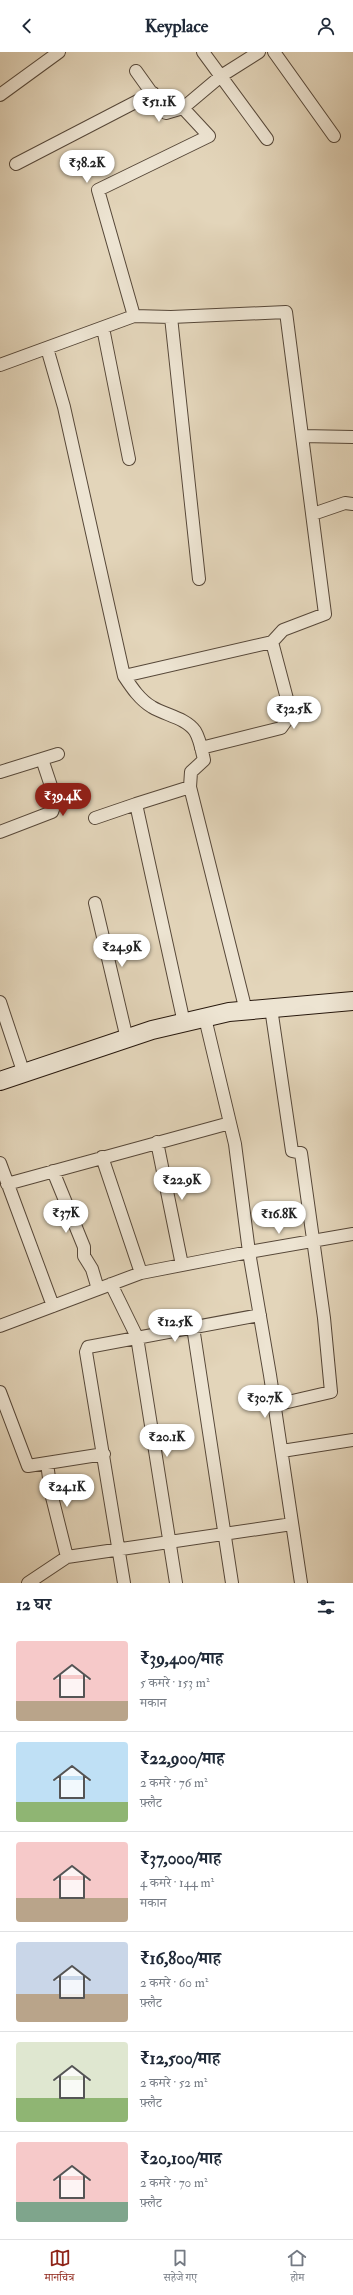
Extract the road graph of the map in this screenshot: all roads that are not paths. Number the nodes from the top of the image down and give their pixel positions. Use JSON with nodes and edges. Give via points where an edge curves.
{"nodes":[{"id":1,"x":59,"y":52,"type":"edge"},
{"id":2,"x":203,"y":52,"type":"edge"},
{"id":3,"x":259,"y":52,"type":"edge"},
{"id":4,"x":274,"y":52,"type":"edge"},
{"id":5,"x":136,"y":72,"type":"dead end"},
{"id":6,"x":221,"y":76,"type":"junction"},
{"id":7,"x":153,"y":93,"type":"junction"},
{"id":8,"x":0,"y":95,"type":"edge"},
{"id":9,"x":183,"y":108,"type":"junction"},
{"id":10,"x":334,"y":136,"type":"dead end"},
{"id":11,"x":267,"y":139,"type":"dead end"},
{"id":12,"x":16,"y":164,"type":"dead end"},
{"id":13,"x":134,"y":316,"type":"junction"},
{"id":14,"x":171,"y":317,"type":"junction"},
{"id":15,"x":103,"y":328,"type":"junction"},
{"id":16,"x":47,"y":348,"type":"junction"},
{"id":17,"x":0,"y":365,"type":"edge"},
{"id":18,"x":302,"y":436,"type":"junction"},
{"id":19,"x":353,"y":437,"type":"edge"},
{"id":20,"x":129,"y":459,"type":"dead end"},
{"id":21,"x":353,"y":504,"type":"edge"},
{"id":22,"x":313,"y":514,"type":"junction"},
{"id":23,"x":199,"y":579,"type":"dead end"},
{"id":24,"x":272,"y":642,"type":"junction"},
{"id":25,"x":124,"y":676,"type":"junction"},
{"id":26,"x":201,"y":748,"type":"junction"},
{"id":27,"x":58,"y":754,"type":"dead end"},
{"id":28,"x":42,"y":759,"type":"junction"},
{"id":29,"x":0,"y":772,"type":"edge"},
{"id":30,"x":190,"y":787,"type":"junction"},
{"id":31,"x":136,"y":804,"type":"junction"},
{"id":32,"x":95,"y":818,"type":"dead end"},
{"id":33,"x":0,"y":832,"type":"edge"},
{"id":34,"x":94,"y":903,"type":"dead end"},
{"id":35,"x":353,"y":1001,"type":"edge"},
{"id":36,"x":0,"y":1002,"type":"edge"},
{"id":37,"x":271,"y":1008,"type":"junction"},
{"id":38,"x":246,"y":1010,"type":"junction"},
{"id":39,"x":205,"y":1018,"type":"junction"},
{"id":40,"x":184,"y":1023,"type":"junction"},
{"id":41,"x":127,"y":1039,"type":"junction"},
{"id":42,"x":24,"y":1074,"type":"junction"},
{"id":43,"x":0,"y":1081,"type":"edge"},
{"id":44,"x":230,"y":1123,"type":"junction"},
{"id":45,"x":157,"y":1142,"type":"junction"},
{"id":46,"x":102,"y":1158,"type":"junction"},
{"id":47,"x":0,"y":1163,"type":"edge"},
{"id":48,"x":53,"y":1171,"type":"junction"},
{"id":49,"x":7,"y":1184,"type":"junction"},
{"id":50,"x":353,"y":1234,"type":"edge"},
{"id":51,"x":313,"y":1241,"type":"junction"},
{"id":52,"x":249,"y":1252,"type":"junction"},
{"id":53,"x":182,"y":1265,"type":"junction"},
{"id":54,"x":141,"y":1273,"type":"junction"},
{"id":55,"x":111,"y":1284,"type":"junction"},
{"id":56,"x":98,"y":1289,"type":"junction"},
{"id":57,"x":53,"y":1306,"type":"junction"},
{"id":58,"x":260,"y":1315,"type":"junction"},
{"id":59,"x":1,"y":1321,"type":"edge"},
{"id":60,"x":193,"y":1327,"type":"junction"},
{"id":61,"x":136,"y":1337,"type":"junction"},
{"id":62,"x":0,"y":1392,"type":"edge"},
{"id":63,"x":275,"y":1405,"type":"junction"},
{"id":64,"x":353,"y":1440,"type":"edge"},
{"id":65,"x":282,"y":1451,"type":"junction"},
{"id":66,"x":104,"y":1454,"type":"junction"},
{"id":67,"x":47,"y":1463,"type":"junction"},
{"id":68,"x":292,"y":1524,"type":"junction"},
{"id":69,"x":224,"y":1534,"type":"junction"},
{"id":70,"x":168,"y":1542,"type":"junction"},
{"id":71,"x":119,"y":1549,"type":"junction"},
{"id":72,"x":67,"y":1557,"type":"junction"},
{"id":73,"x":28,"y":1583,"type":"edge"},
{"id":74,"x":124,"y":1583,"type":"edge"},
{"id":75,"x":176,"y":1583,"type":"edge"},
{"id":76,"x":232,"y":1583,"type":"edge"},
{"id":77,"x":301,"y":1583,"type":"edge"}],
"edges":[{"from":1,"to":8,"type":"street"},
{"from":2,"to":6,"type":"street"},
{"from":3,"to":6,"type":"street"},
{"from":4,"to":10,"type":"street"},
{"from":5,"to":7,"type":"street"},
{"from":6,"to":9,"type":"street"},
{"from":6,"to":11,"type":"street"},
{"from":7,"to":9,"type":"street","via":[[166,113]]},
{"from":7,"to":12,"type":"street"},
{"from":9,"to":13,"type":"street","via":[[208,136],[98,190]]},
{"from":13,"to":14,"type":"street"},
{"from":13,"to":15,"type":"street"},
{"from":14,"to":18,"type":"street","via":[[286,312]]},
{"from":14,"to":23,"type":"street"},
{"from":15,"to":16,"type":"street"},
{"from":15,"to":20,"type":"street"},
{"from":16,"to":17,"type":"street"},
{"from":16,"to":25,"type":"street","via":[[64,407]]},
{"from":18,"to":19,"type":"street"},
{"from":18,"to":22,"type":"street"},
{"from":21,"to":22,"type":"street","via":[[346,503]]},
{"from":22,"to":24,"type":"street","via":[[325,614],[283,630]]},
{"from":24,"to":25,"type":"street"},
{"from":24,"to":26,"type":"street","via":[[291,714],[281,728]]},
{"from":25,"to":26,"type":"street","via":[[135,692],[152,707],[178,718],[195,731]]},
{"from":26,"to":30,"type":"street","via":[[204,760],[191,772]]},
{"from":27,"to":28,"type":"street"},
{"from":28,"to":29,"type":"street"},
{"from":28,"to":33,"type":"street","via":[[56,801],[52,812]]},
{"from":30,"to":31,"type":"street"},
{"from":30,"to":38,"type":"street"},
{"from":31,"to":32,"type":"street"},
{"from":31,"to":40,"type":"street"},
{"from":34,"to":41,"type":"street"},
{"from":35,"to":37,"type":"street"},
{"from":36,"to":42,"type":"street"},
{"from":37,"to":38,"type":"street"},
{"from":37,"to":51,"type":"street","via":[[292,1151],[301,1153]]},
{"from":38,"to":39,"type":"street"},
{"from":39,"to":40,"type":"street"},
{"from":39,"to":44,"type":"street"},
{"from":40,"to":41,"type":"street"},
{"from":41,"to":42,"type":"street"},
{"from":42,"to":43,"type":"street"},
{"from":44,"to":45,"type":"street"},
{"from":44,"to":52,"type":"street"},
{"from":45,"to":46,"type":"street"},
{"from":45,"to":53,"type":"street"},
{"from":46,"to":48,"type":"street"},
{"from":46,"to":54,"type":"street"},
{"from":47,"to":49,"type":"street"},
{"from":48,"to":49,"type":"street"},
{"from":48,"to":56,"type":"street"},
{"from":49,"to":57,"type":"street"},
{"from":50,"to":51,"type":"street"},
{"from":51,"to":52,"type":"street"},
{"from":51,"to":63,"type":"street","via":[[331,1392]]},
{"from":52,"to":53,"type":"street"},
{"from":52,"to":58,"type":"street"},
{"from":53,"to":54,"type":"street"},
{"from":54,"to":55,"type":"street"},
{"from":55,"to":56,"type":"street"},
{"from":55,"to":61,"type":"street"},
{"from":56,"to":57,"type":"street"},
{"from":57,"to":59,"type":"street"},
{"from":58,"to":60,"type":"street"},
{"from":58,"to":63,"type":"street"},
{"from":60,"to":61,"type":"street"},
{"from":60,"to":69,"type":"street"},
{"from":61,"to":66,"type":"street","via":[[94,1345],[88,1347],[86,1352]]},
{"from":61,"to":70,"type":"street"},
{"from":62,"to":67,"type":"street","via":[[28,1466]]},
{"from":63,"to":65,"type":"street"},
{"from":64,"to":65,"type":"street"},
{"from":65,"to":68,"type":"street"},
{"from":66,"to":67,"type":"street"},
{"from":66,"to":71,"type":"street"},
{"from":67,"to":72,"type":"street","via":[[51,1493]]},
{"from":68,"to":69,"type":"street"},
{"from":68,"to":77,"type":"street"},
{"from":69,"to":70,"type":"street"},
{"from":69,"to":76,"type":"street"},
{"from":70,"to":71,"type":"street"},
{"from":70,"to":75,"type":"street"},
{"from":71,"to":72,"type":"street"},
{"from":71,"to":74,"type":"street"},
{"from":72,"to":73,"type":"street"}]}
